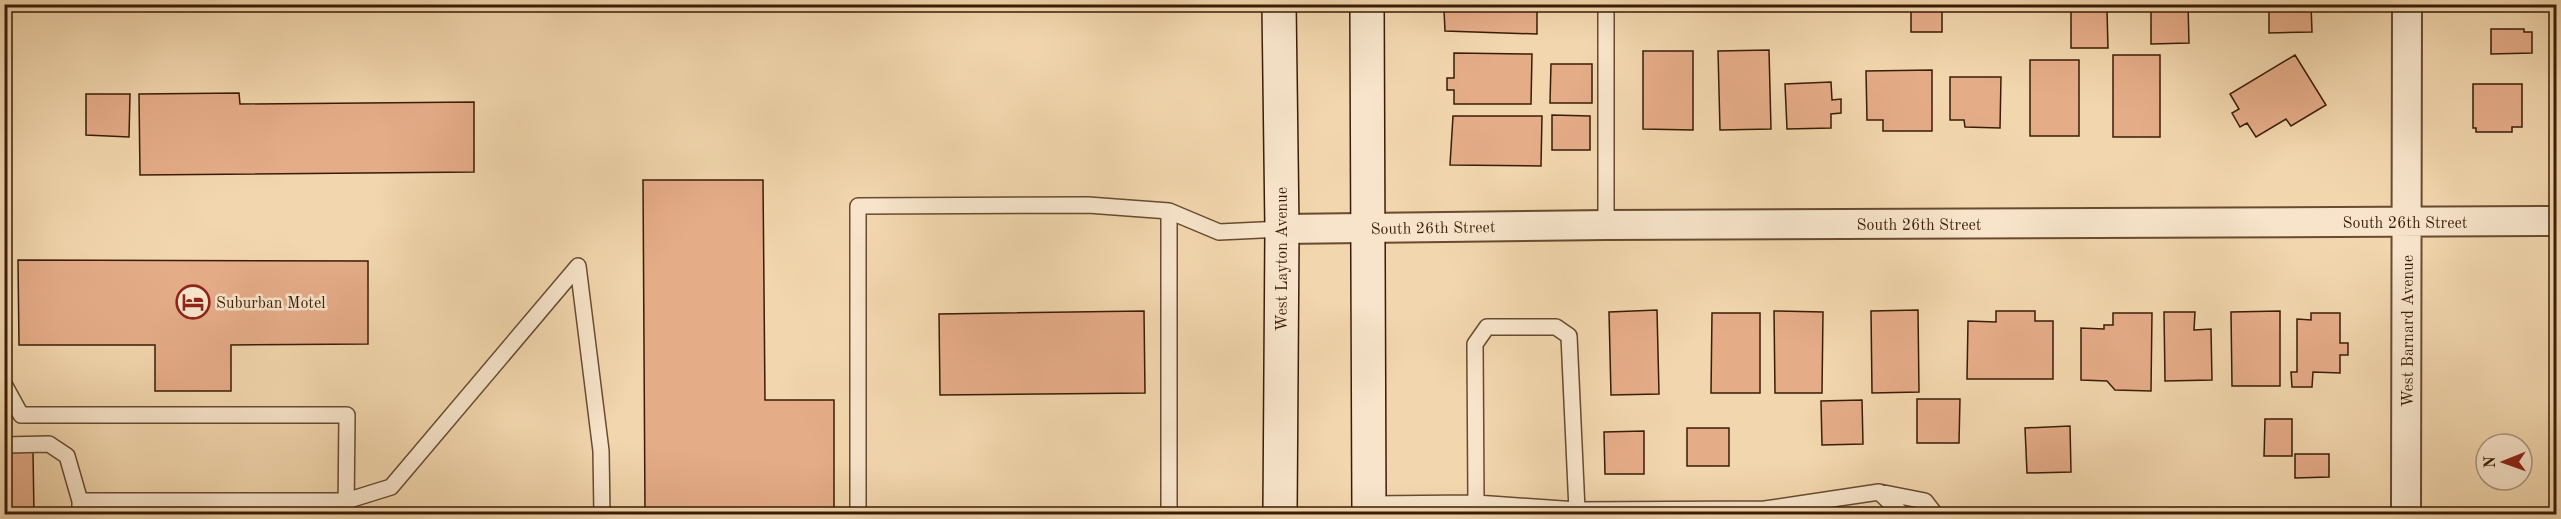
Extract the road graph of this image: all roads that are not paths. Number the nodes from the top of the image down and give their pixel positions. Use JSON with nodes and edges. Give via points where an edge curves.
{"nodes":[{"id":1,"x":1279,"y":4,"type":"edge"},
{"id":2,"x":1367,"y":4,"type":"edge"},
{"id":3,"x":1606,"y":4,"type":"edge"},
{"id":4,"x":2407,"y":4,"type":"edge"},
{"id":5,"x":1170,"y":211,"type":"junction"},
{"id":6,"x":2408,"y":221,"type":"junction"},
{"id":7,"x":2556,"y":221,"type":"edge"},
{"id":8,"x":1606,"y":225,"type":"junction"},
{"id":9,"x":1368,"y":227,"type":"junction"},
{"id":10,"x":1282,"y":229,"type":"junction"},
{"id":11,"x":4,"y":384,"type":"edge"},
{"id":12,"x":4,"y":445,"type":"edge"},
{"id":13,"x":1879,"y":492,"type":"junction"},
{"id":14,"x":80,"y":508,"type":"edge"},
{"id":15,"x":262,"y":508,"type":"edge"},
{"id":16,"x":346,"y":508,"type":"edge"},
{"id":17,"x":1369,"y":509,"type":"edge"},
{"id":18,"x":1476,"y":509,"type":"edge"},
{"id":19,"x":1577,"y":512,"type":"edge"},
{"id":20,"x":602,"y":514,"type":"edge"},
{"id":21,"x":858,"y":514,"type":"edge"},
{"id":22,"x":1169,"y":514,"type":"edge"},
{"id":23,"x":1280,"y":514,"type":"edge"},
{"id":24,"x":1902,"y":514,"type":"edge"},
{"id":25,"x":1935,"y":514,"type":"edge"},
{"id":26,"x":2406,"y":514,"type":"edge"}],
"edges":[{"from":1,"to":10,"type":"main road","name":"West Layton Avenue"},
{"from":2,"to":9,"type":"main road"},
{"from":3,"to":8,"type":"lane"},
{"from":4,"to":6,"type":"street","name":"West Barnard Avenue"},
{"from":5,"to":10,"type":"lane","via":[[1219,232]]},
{"from":5,"to":21,"type":"lane","via":[[1088,205],[858,206]]},
{"from":5,"to":22,"type":"lane"},
{"from":6,"to":7,"type":"street","name":"South 26th Street"},
{"from":6,"to":8,"type":"street","name":"South 26th Street"},
{"from":6,"to":26,"type":"street","name":"West Barnard Avenue"},
{"from":8,"to":9,"type":"street","name":"South 26th Street"},
{"from":9,"to":10,"type":"street","name":"South 26th Street"},
{"from":9,"to":17,"type":"main road"},
{"from":10,"to":23,"type":"main road","name":"West Layton Avenue"},
{"from":11,"to":16,"type":"lane","via":[[21,415],[347,415]]},
{"from":12,"to":14,"type":"lane","via":[[49,444],[67,456]]},
{"from":13,"to":19,"type":"lane","via":[[1765,508]]},
{"from":13,"to":24,"type":"lane"},
{"from":13,"to":25,"type":"lane","via":[[1924,501]]},
{"from":14,"to":15,"type":"lane"},
{"from":15,"to":16,"type":"lane"},
{"from":16,"to":20,"type":"lane","via":[[391,487],[578,266],[601,451]]},
{"from":17,"to":18,"type":"lane"},
{"from":18,"to":19,"type":"lane"},
{"from":18,"to":19,"type":"lane","via":[[1474,344],[1487,327],[1556,327],[1569,336]]}]}
